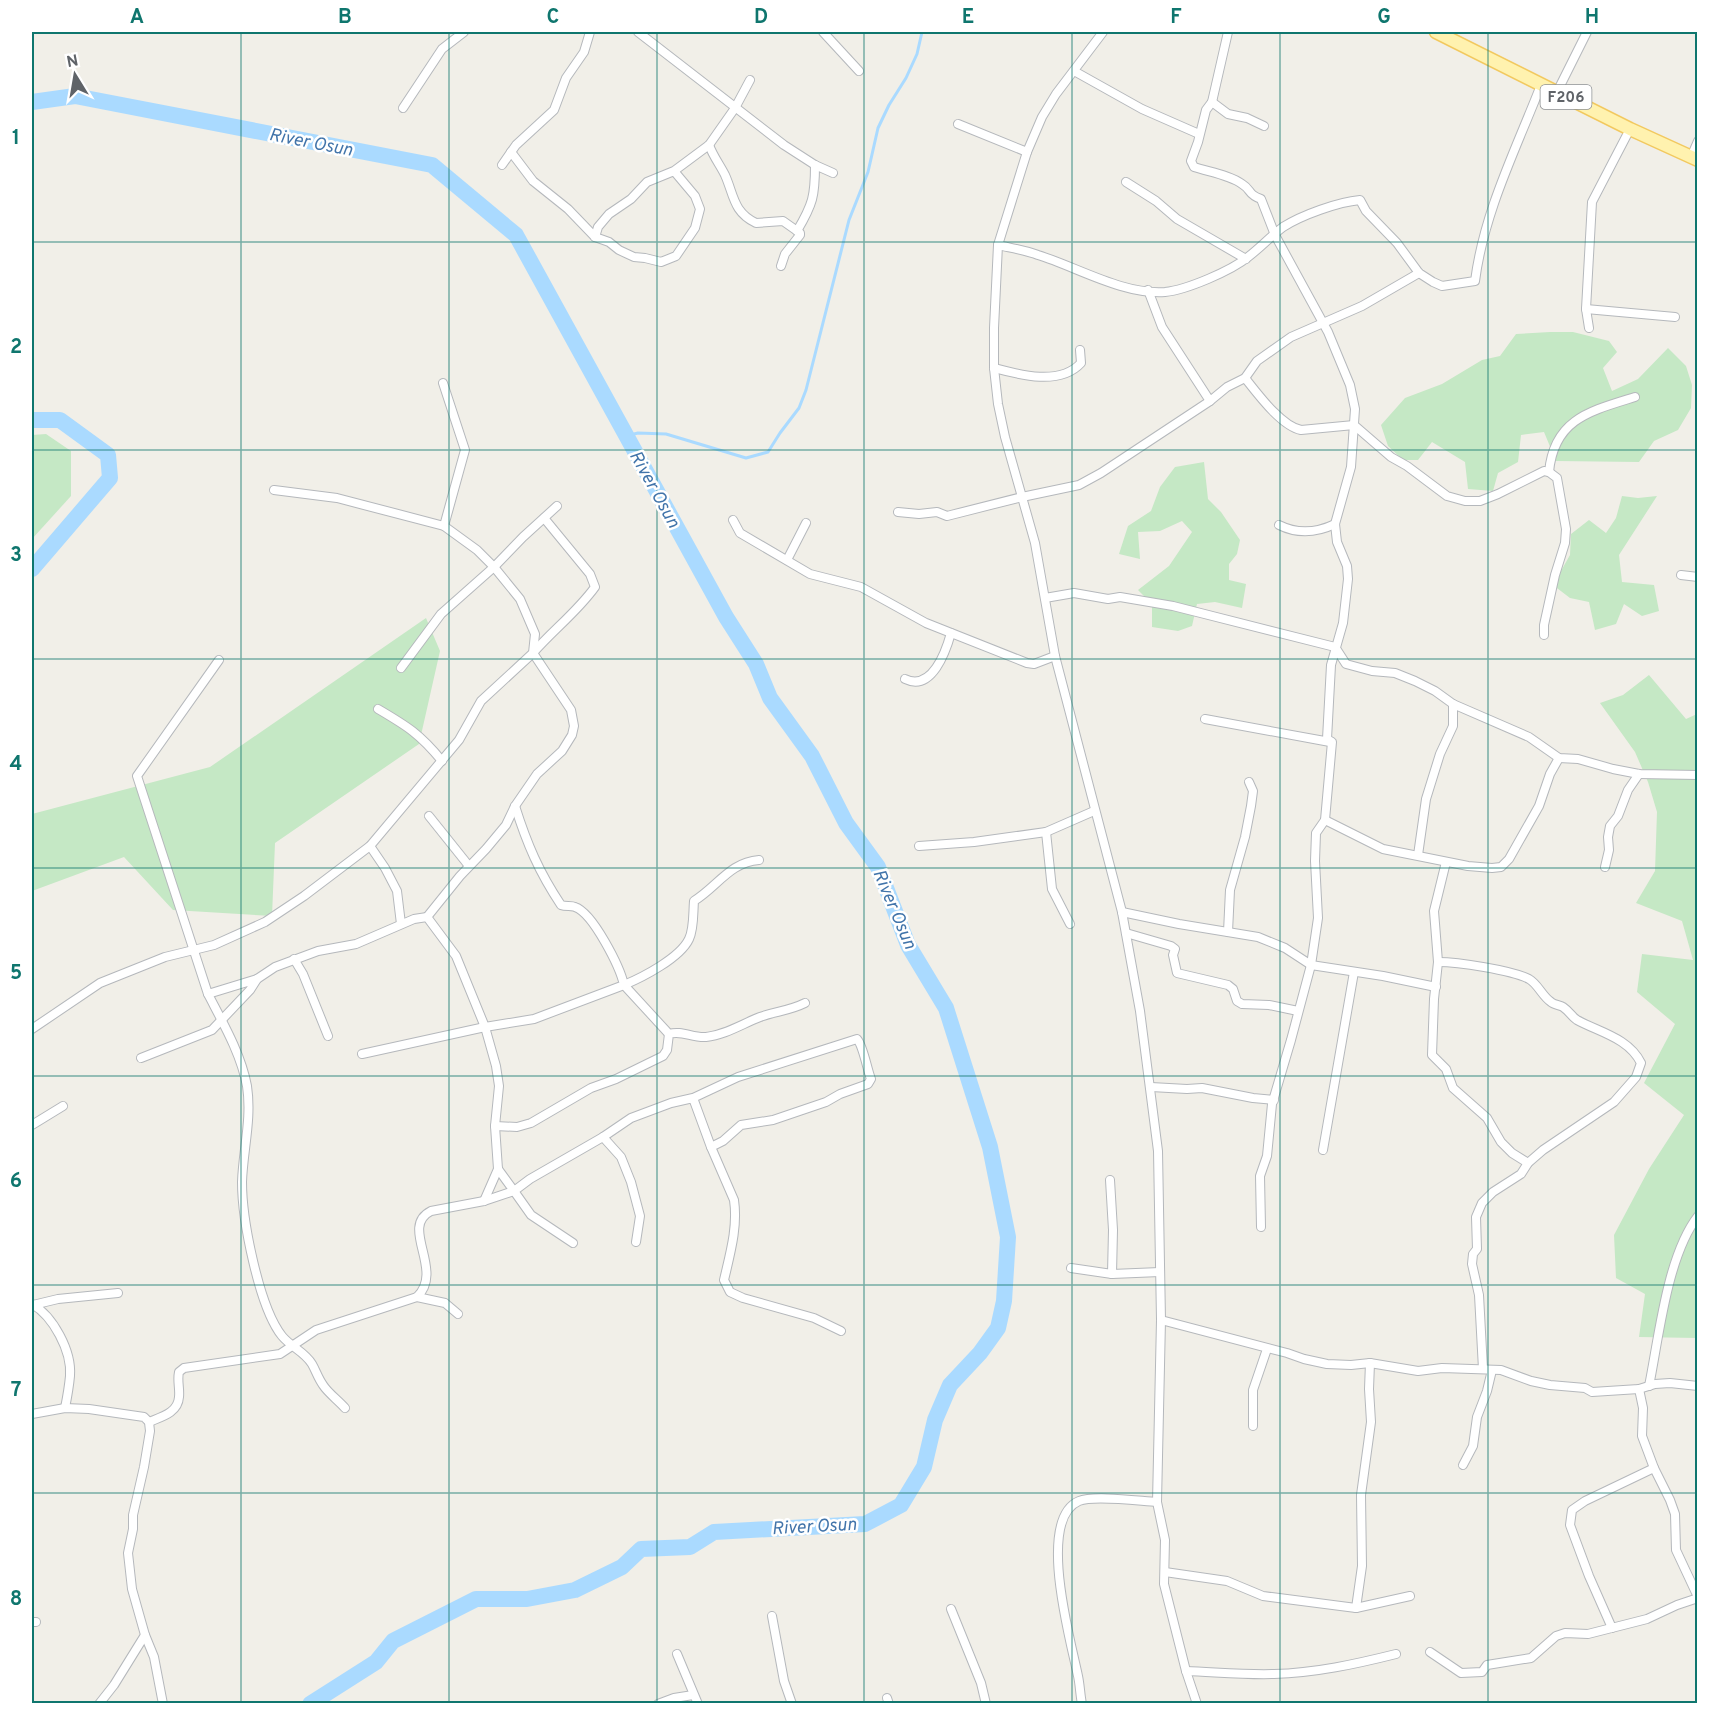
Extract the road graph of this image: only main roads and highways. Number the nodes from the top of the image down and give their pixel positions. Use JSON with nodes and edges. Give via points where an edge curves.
{"nodes":[{"id":1,"x":1440,"y":32,"type":"edge"},
{"id":2,"x":1694,"y":158,"type":"edge"}],
"edges":[{"from":1,"to":2,"type":"main road","number":"F206"}]}
